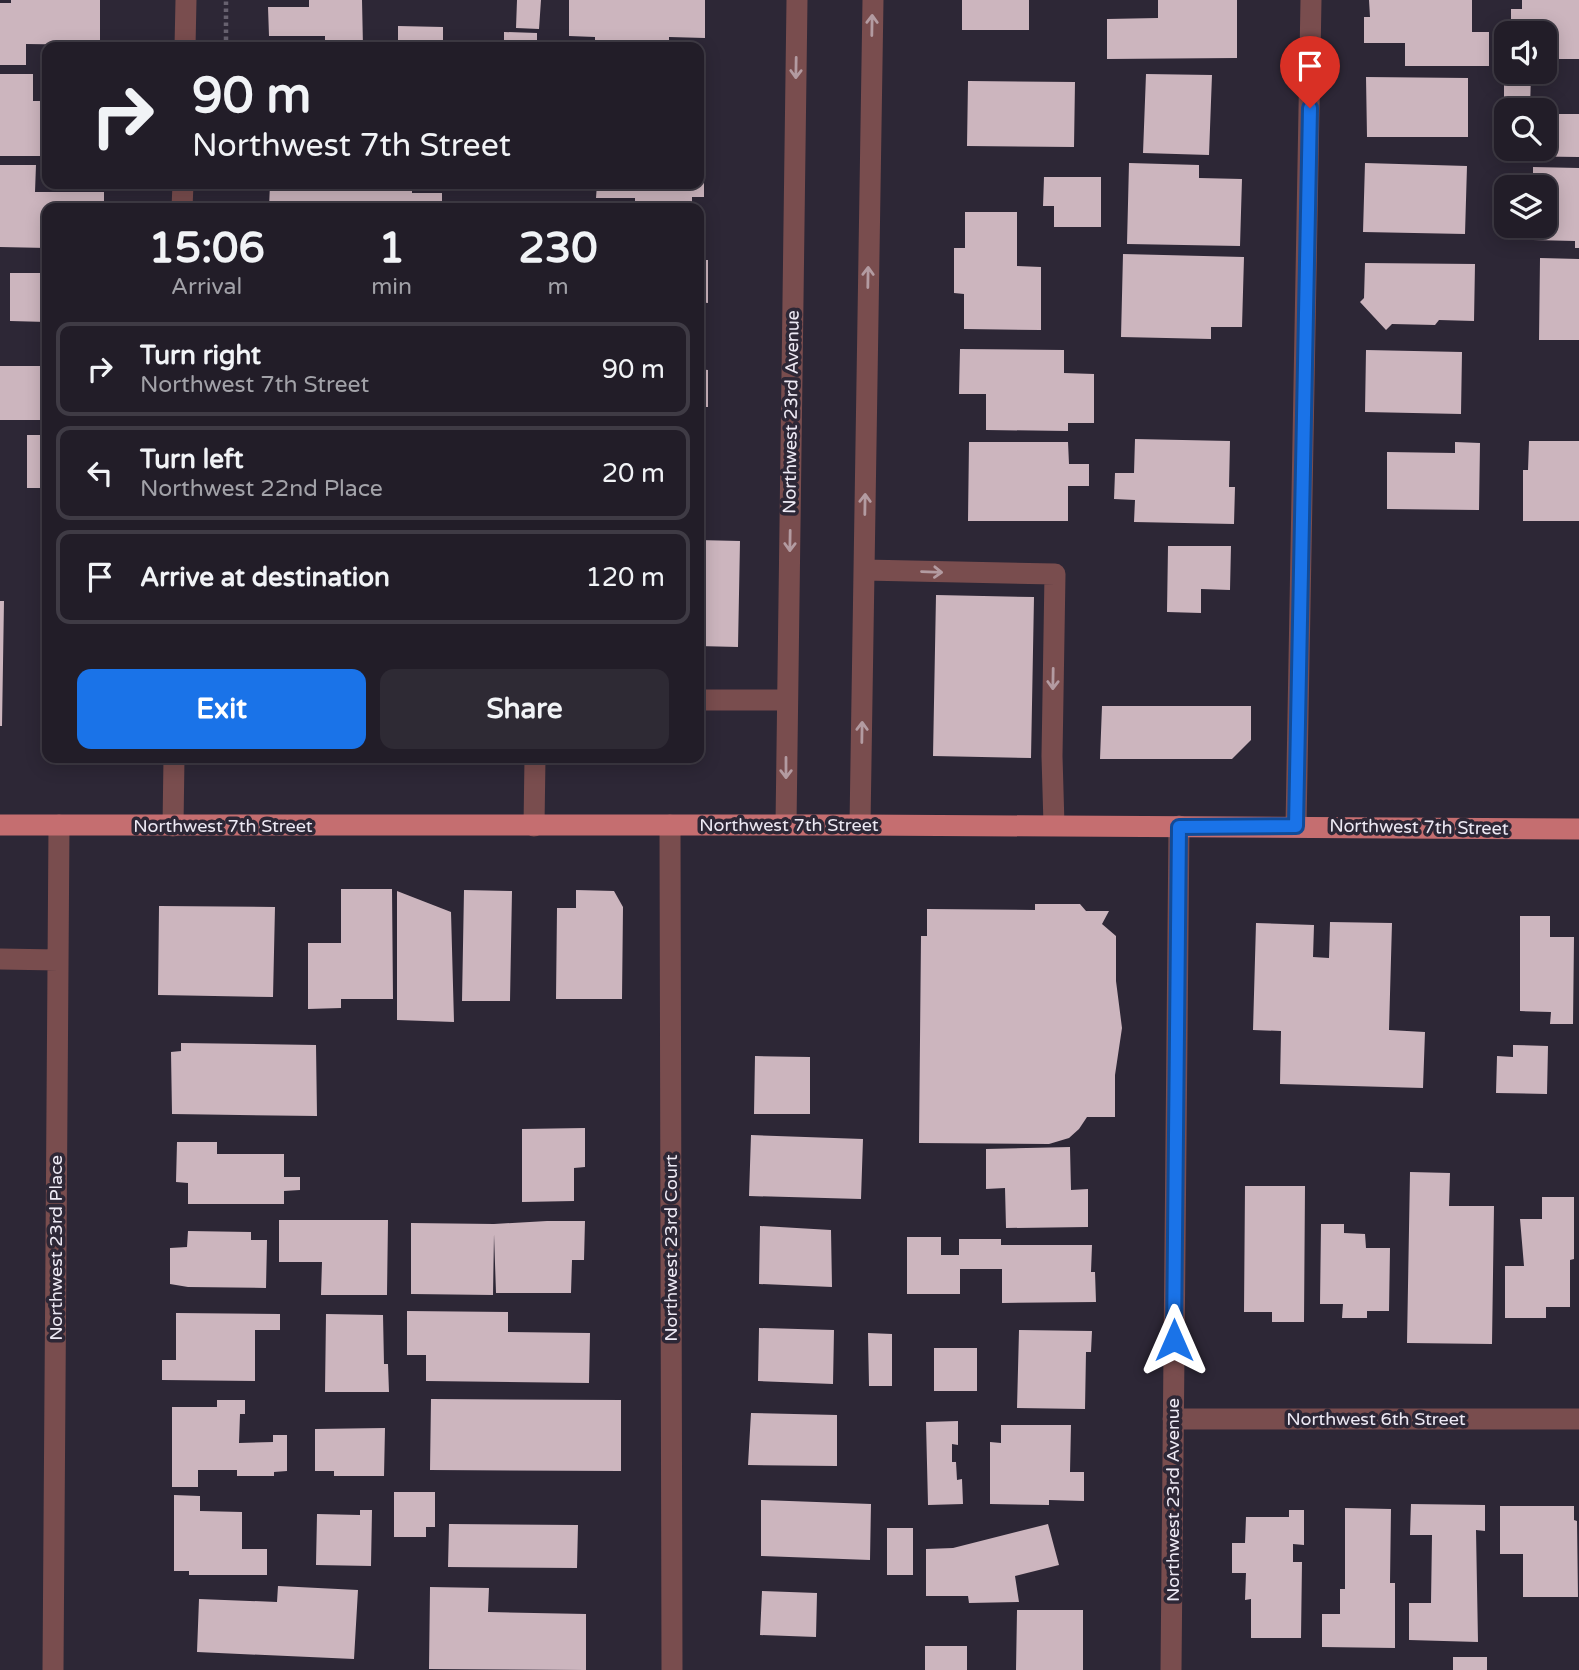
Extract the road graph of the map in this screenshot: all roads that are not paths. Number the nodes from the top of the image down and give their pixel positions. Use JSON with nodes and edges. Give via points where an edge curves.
{"nodes":[{"id":1,"x":186,"y":0,"type":"edge"},
{"id":2,"x":797,"y":0,"type":"edge"},
{"id":3,"x":873,"y":0,"type":"edge"},
{"id":4,"x":1311,"y":0,"type":"edge"},
{"id":5,"x":185,"y":42,"type":"edge"},
{"id":6,"x":864,"y":570,"type":"junction"},
{"id":7,"x":788,"y":699,"type":"junction"},
{"id":8,"x":708,"y":700,"type":"edge"},
{"id":9,"x":174,"y":763,"type":"edge"},
{"id":10,"x":535,"y":763,"type":"edge"},
{"id":11,"x":0,"y":825,"type":"edge"},
{"id":12,"x":59,"y":825,"type":"junction"},
{"id":13,"x":670,"y":825,"type":"junction"},
{"id":14,"x":786,"y":825,"type":"junction"},
{"id":15,"x":860,"y":825,"type":"junction"},
{"id":16,"x":1054,"y":825,"type":"junction"},
{"id":17,"x":173,"y":826,"type":"junction"},
{"id":18,"x":1296,"y":826,"type":"junction"},
{"id":19,"x":534,"y":827,"type":"junction"},
{"id":20,"x":1179,"y":827,"type":"junction"},
{"id":21,"x":1579,"y":829,"type":"edge"},
{"id":22,"x":0,"y":959,"type":"edge"},
{"id":23,"x":58,"y":960,"type":"junction"},
{"id":24,"x":1173,"y":1419,"type":"junction"},
{"id":25,"x":1579,"y":1419,"type":"edge"},
{"id":26,"x":53,"y":1670,"type":"edge"},
{"id":27,"x":672,"y":1670,"type":"edge"},
{"id":28,"x":1171,"y":1670,"type":"edge"}],
"edges":[{"from":1,"to":5,"type":"street"},
{"from":2,"to":7,"type":"street","name":"Northwest 23rd Avenue","one_way":true},
{"from":6,"to":3,"type":"street","one_way":true},
{"from":4,"to":18,"type":"street"},
{"from":15,"to":6,"type":"street","one_way":true},
{"from":6,"to":16,"type":"street","one_way":true,"via":[[1055,575]]},
{"from":7,"to":8,"type":"street"},
{"from":7,"to":14,"type":"street","name":"Northwest 23rd Avenue","one_way":true},
{"from":9,"to":17,"type":"street"},
{"from":10,"to":19,"type":"street"},
{"from":11,"to":12,"type":"main road","name":"Northwest 7th Street"},
{"from":12,"to":17,"type":"main road","name":"Northwest 7th Street"},
{"from":12,"to":23,"type":"street","name":"Northwest 23rd Place"},
{"from":13,"to":14,"type":"main road","name":"Northwest 7th Street"},
{"from":13,"to":19,"type":"main road","name":"Northwest 7th Street"},
{"from":13,"to":27,"type":"street","name":"Northwest 23rd Court"},
{"from":14,"to":15,"type":"main road","name":"Northwest 7th Street"},
{"from":15,"to":16,"type":"main road","name":"Northwest 7th Street"},
{"from":16,"to":20,"type":"main road","name":"Northwest 7th Street"},
{"from":17,"to":19,"type":"main road","name":"Northwest 7th Street"},
{"from":18,"to":20,"type":"main road","name":"Northwest 7th Street"},
{"from":18,"to":21,"type":"main road","name":"Northwest 7th Street"},
{"from":20,"to":24,"type":"street","name":"Northwest 23rd Avenue"},
{"from":22,"to":23,"type":"street"},
{"from":23,"to":26,"type":"street","name":"Northwest 23rd Place"},
{"from":24,"to":25,"type":"street","name":"Northwest 6th Street"},
{"from":24,"to":28,"type":"street","name":"Northwest 23rd Avenue"}]}
